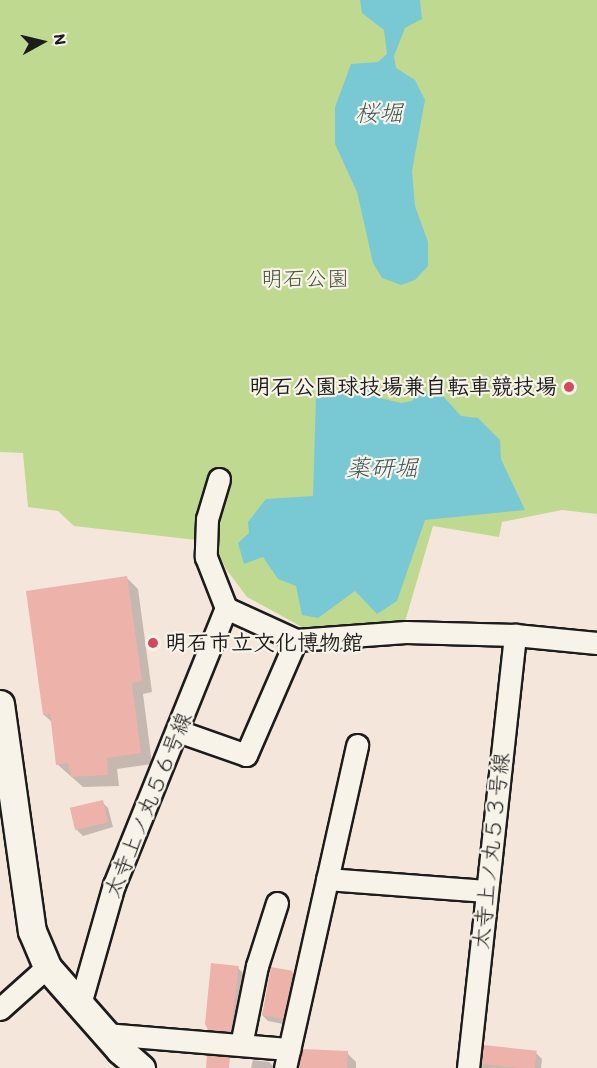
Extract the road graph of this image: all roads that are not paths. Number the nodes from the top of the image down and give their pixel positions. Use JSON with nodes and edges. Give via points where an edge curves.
{"nodes":[{"id":1,"x":219,"y":479,"type":"dead end"},
{"id":2,"x":226,"y":608,"type":"junction"},
{"id":3,"x":515,"y":635,"type":"junction"},
{"id":4,"x":296,"y":640,"type":"junction"},
{"id":5,"x":597,"y":643,"type":"edge"},
{"id":6,"x":0,"y":704,"type":"edge"},
{"id":7,"x":178,"y":730,"type":"junction"},
{"id":8,"x":357,"y":745,"type":"dead end"},
{"id":9,"x":327,"y":879,"type":"junction"},
{"id":10,"x":486,"y":891,"type":"junction"},
{"id":11,"x":277,"y":903,"type":"dead end"},
{"id":12,"x":47,"y":967,"type":"junction"},
{"id":13,"x":80,"y":1004,"type":"junction"},
{"id":14,"x":0,"y":1009,"type":"edge"},
{"id":15,"x":106,"y":1034,"type":"junction"},
{"id":16,"x":241,"y":1045,"type":"junction"},
{"id":17,"x":287,"y":1058,"type":"edge"},
{"id":18,"x":141,"y":1068,"type":"edge"},
{"id":19,"x":468,"y":1068,"type":"edge"}],
"edges":[{"from":1,"to":2,"type":"street","via":[[207,519],[206,557]]},
{"from":2,"to":4,"type":"street"},
{"from":2,"to":7,"type":"street","name":"太寺上ノ丸５６号線"},
{"from":3,"to":4,"type":"street","via":[[406,632]]},
{"from":3,"to":5,"type":"street"},
{"from":3,"to":10,"type":"street","name":"太寺上ノ丸５３号線"},
{"from":4,"to":7,"type":"street","via":[[246,754]]},
{"from":6,"to":12,"type":"street","via":[[32,932]]},
{"from":7,"to":13,"type":"street","name":"太寺上ノ丸５６号線","via":[[114,885]]},
{"from":8,"to":9,"type":"street"},
{"from":9,"to":10,"type":"street"},
{"from":9,"to":17,"type":"street"},
{"from":10,"to":19,"type":"street","name":"太寺上ノ丸５３号線"},
{"from":11,"to":16,"type":"street","via":[[257,966]]},
{"from":12,"to":13,"type":"street"},
{"from":12,"to":14,"type":"street"},
{"from":13,"to":15,"type":"street"},
{"from":15,"to":16,"type":"street"},
{"from":15,"to":18,"type":"street"},
{"from":16,"to":17,"type":"street"}]}
